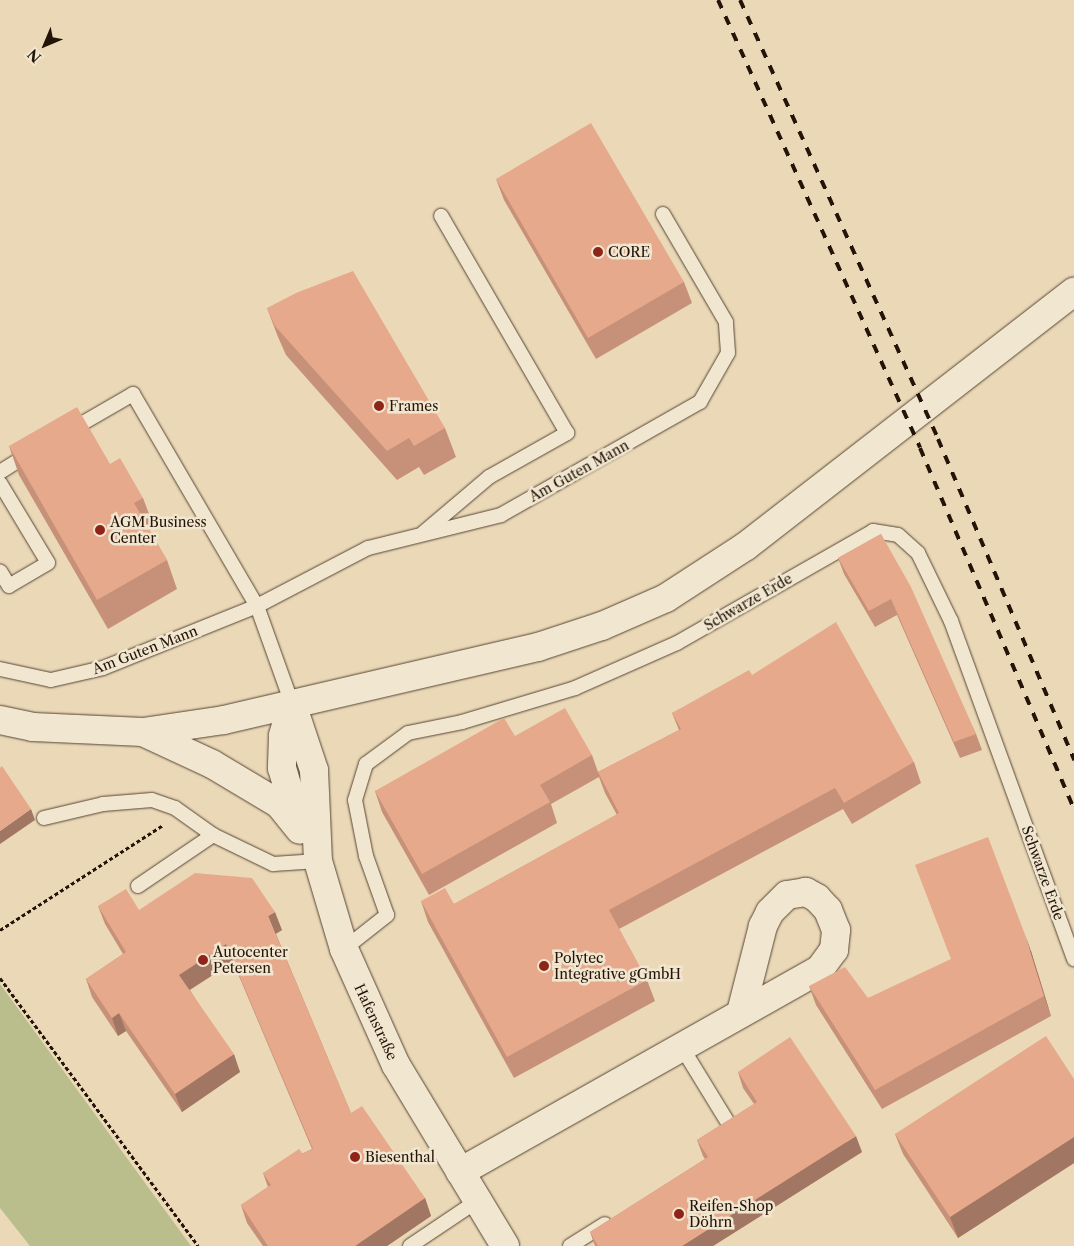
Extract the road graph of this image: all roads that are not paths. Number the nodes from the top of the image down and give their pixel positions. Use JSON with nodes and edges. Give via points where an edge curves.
{"nodes":[{"id":1,"x":664,"y":214,"type":"dead end"},
{"id":2,"x":441,"y":216,"type":"dead end"},
{"id":3,"x":1074,"y":292,"type":"edge"},
{"id":4,"x":58,"y":438,"type":"edge"},
{"id":5,"x":42,"y":447,"type":"edge"},
{"id":6,"x":0,"y":472,"type":"edge"},
{"id":7,"x":0,"y":483,"type":"edge"},
{"id":8,"x":420,"y":535,"type":"junction"},
{"id":9,"x":0,"y":571,"type":"edge"},
{"id":10,"x":257,"y":606,"type":"junction"},
{"id":11,"x":0,"y":669,"type":"edge"},
{"id":12,"x":292,"y":704,"type":"junction"},
{"id":13,"x":0,"y":720,"type":"edge"},
{"id":14,"x":143,"y":732,"type":"junction"},
{"id":15,"x":44,"y":818,"type":"dead end"},
{"id":16,"x":300,"y":830,"type":"junction"},
{"id":17,"x":213,"y":835,"type":"junction"},
{"id":18,"x":318,"y":861,"type":"junction"},
{"id":19,"x":138,"y":886,"type":"dead end"},
{"id":20,"x":344,"y":949,"type":"junction"},
{"id":21,"x":1074,"y":959,"type":"edge"},
{"id":22,"x":742,"y":1012,"type":"dead end"},
{"id":23,"x":681,"y":1046,"type":"junction"},
{"id":24,"x":727,"y":1121,"type":"edge"},
{"id":25,"x":460,"y":1172,"type":"junction"},
{"id":26,"x":477,"y":1201,"type":"junction"},
{"id":27,"x":620,"y":1215,"type":"edge"},
{"id":28,"x":410,"y":1246,"type":"edge"},
{"id":29,"x":505,"y":1246,"type":"edge"},
{"id":30,"x":570,"y":1246,"type":"edge"}],
"edges":[{"from":1,"to":8,"type":"lane","name":"Am Guten Mann","via":[[726,322],[728,353],[700,402],[501,515]]},
{"from":2,"to":8,"type":"lane","via":[[567,433],[489,477]]},
{"from":3,"to":12,"type":"street","via":[[746,546],[666,598],[602,626],[538,647]]},
{"from":4,"to":10,"type":"lane","via":[[133,394]]},
{"from":5,"to":6,"type":"lane"},
{"from":7,"to":9,"type":"lane","via":[[48,563],[9,586]]},
{"from":8,"to":10,"type":"lane","name":"Am Guten Mann","via":[[368,548]]},
{"from":10,"to":11,"type":"lane","name":"Am Guten Mann","via":[[103,668],[51,680]]},
{"from":10,"to":12,"type":"lane"},
{"from":12,"to":14,"type":"street","via":[[224,720]]},
{"from":12,"to":16,"type":"street","name":"Hafenstraße","via":[[283,736],[282,768]]},
{"from":12,"to":18,"type":"street","name":"Hafenstraße","via":[[314,770]]},
{"from":13,"to":14,"type":"street","via":[[33,727]]},
{"from":14,"to":16,"type":"street","name":"Hafenstraße","via":[[212,764],[279,804]]},
{"from":15,"to":17,"type":"lane","via":[[113,803],[152,800],[175,808]]},
{"from":16,"to":18,"type":"street","name":"Hafenstraße"},
{"from":17,"to":18,"type":"lane","via":[[273,864]]},
{"from":17,"to":19,"type":"lane"},
{"from":18,"to":20,"type":"street","name":"Hafenstraße"},
{"from":20,"to":21,"type":"lane","name":"Schwarze Erde","via":[[387,915],[366,856],[355,800],[366,764],[408,733],[462,722],[574,688],[677,643],[873,531],[898,536],[918,553],[943,604]]},
{"from":20,"to":25,"type":"street","name":"Hafenstraße","via":[[396,1064]]},
{"from":22,"to":23,"type":"street"},
{"from":23,"to":24,"type":"lane"},
{"from":23,"to":25,"type":"street"},
{"from":25,"to":26,"type":"street","name":"Hafenstraße"},
{"from":26,"to":28,"type":"lane"},
{"from":26,"to":29,"type":"street","name":"Hafenstraße"},
{"from":27,"to":30,"type":"lane"}]}
